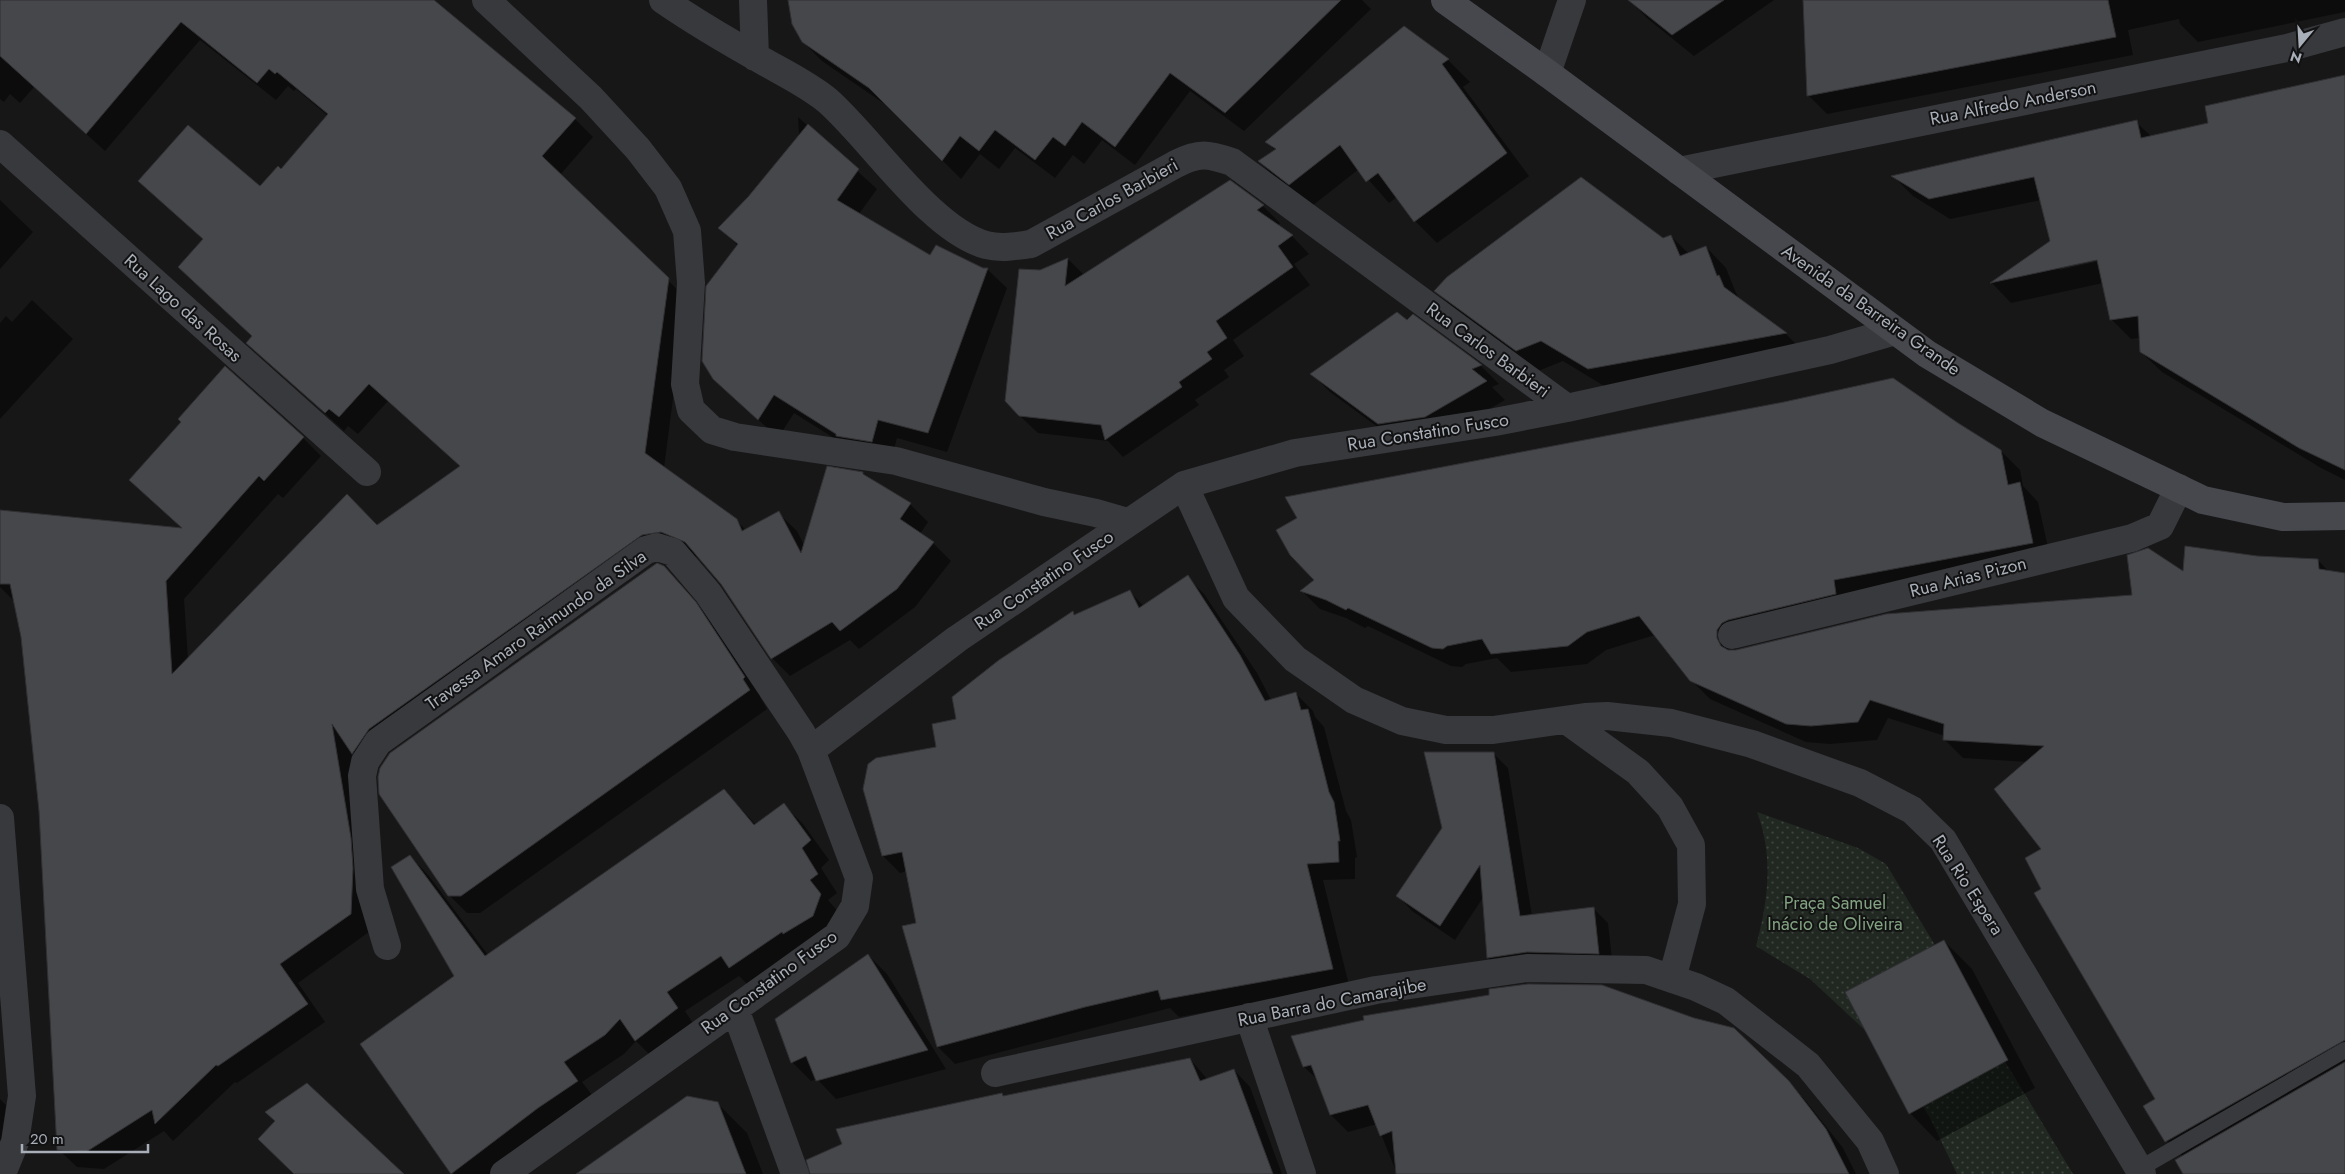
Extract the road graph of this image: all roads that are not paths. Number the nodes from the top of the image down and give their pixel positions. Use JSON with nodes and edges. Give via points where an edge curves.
{"nodes":[{"id":1,"x":486,"y":0,"type":"edge"},
{"id":2,"x":663,"y":0,"type":"edge"},
{"id":3,"x":753,"y":0,"type":"edge"},
{"id":4,"x":1444,"y":0,"type":"edge"},
{"id":5,"x":1572,"y":0,"type":"edge"},
{"id":6,"x":2345,"y":32,"type":"edge"},
{"id":7,"x":755,"y":57,"type":"junction"},
{"id":8,"x":1547,"y":73,"type":"junction"},
{"id":9,"x":0,"y":144,"type":"edge"},
{"id":10,"x":1679,"y":171,"type":"junction"},
{"id":11,"x":1895,"y":331,"type":"junction"},
{"id":12,"x":1567,"y":408,"type":"junction"},
{"id":13,"x":367,"y":472,"type":"dead end"},
{"id":14,"x":1184,"y":484,"type":"junction"},
{"id":15,"x":2180,"y":488,"type":"junction"},
{"id":16,"x":2345,"y":516,"type":"edge"},
{"id":17,"x":1127,"y":522,"type":"junction"},
{"id":18,"x":1732,"y":635,"type":"dead end"},
{"id":19,"x":1566,"y":720,"type":"junction"},
{"id":20,"x":811,"y":750,"type":"junction"},
{"id":21,"x":0,"y":818,"type":"edge"},
{"id":22,"x":387,"y":946,"type":"dead end"},
{"id":23,"x":1672,"y":979,"type":"junction"},
{"id":24,"x":735,"y":1008,"type":"junction"},
{"id":25,"x":1249,"y":1017,"type":"junction"},
{"id":26,"x":2345,"y":1050,"type":"edge"},
{"id":27,"x":995,"y":1072,"type":"dead end"},
{"id":28,"x":2140,"y":1171,"type":"edge"},
{"id":29,"x":2,"y":1174,"type":"edge"},
{"id":30,"x":504,"y":1174,"type":"edge"},
{"id":31,"x":795,"y":1174,"type":"edge"},
{"id":32,"x":1302,"y":1174,"type":"edge"},
{"id":33,"x":1885,"y":1174,"type":"edge"}],
"edges":[{"from":1,"to":17,"type":"street","via":[[591,98],[638,149],[668,188],[687,232],[692,283],[685,384],[691,410],[712,430],[735,437],[896,460]]},
{"from":2,"to":7,"type":"street","name":"Rua Carlos Barbieri"},
{"from":3,"to":7,"type":"street"},
{"from":4,"to":8,"type":"main road","name":"Avenida da Barreira Grande"},
{"from":5,"to":8,"type":"street"},
{"from":6,"to":10,"type":"street","name":"Rua Alfredo Anderson","via":[[2287,48]]},
{"from":7,"to":12,"type":"street","name":"Rua Carlos Barbieri","via":[[827,100],[932,210],[964,237],[987,245],[1031,244],[1192,156],[1209,155],[1232,162]]},
{"from":8,"to":10,"type":"main road","name":"Avenida da Barreira Grande"},
{"from":9,"to":13,"type":"street","name":"Rua Lago das Rosas"},
{"from":10,"to":11,"type":"main road","name":"Avenida da Barreira Grande"},
{"from":11,"to":12,"type":"street","name":"Rua Constatino Fusco","via":[[1830,350]]},
{"from":11,"to":15,"type":"main road","name":"Avenida da Barreira Grande","via":[[2042,423]]},
{"from":12,"to":14,"type":"street","name":"Rua Constatino Fusco","via":[[1295,453]]},
{"from":14,"to":17,"type":"street","name":"Rua Constatino Fusco"},
{"from":14,"to":19,"type":"street","via":[[1236,598],[1295,659],[1354,700],[1402,721],[1446,730],[1493,730]]},
{"from":15,"to":16,"type":"main road","name":"Avenida da Barreira Grande","via":[[2203,500],[2283,517]]},
{"from":15,"to":18,"type":"street","name":"Rua Arias Pizon","via":[[2160,526],[2132,538]]},
{"from":17,"to":20,"type":"street","name":"Rua Constatino Fusco","via":[[958,639]]},
{"from":19,"to":23,"type":"street","via":[[1638,772],[1670,807],[1691,845],[1692,904]]},
{"from":19,"to":28,"type":"street","name":"Rua Rio Espera","via":[[1607,716],[1671,723],[1761,747],[1860,783],[1912,810],[1943,840]]},
{"from":20,"to":22,"type":"street","name":"Travessa Amaro Raimundo da Silva","via":[[708,593],[673,552],[657,547],[646,550],[378,742],[371,751],[362,776],[364,829],[370,889]]},
{"from":20,"to":24,"type":"street","name":"Rua Constatino Fusco","via":[[859,878],[855,906],[837,936]]},
{"from":21,"to":29,"type":"street","via":[[22,1096],[15,1142]]},
{"from":23,"to":25,"type":"street","name":"Rua Barra do Camarajibe","via":[[1646,970],[1527,968],[1376,990]]},
{"from":23,"to":33,"type":"street","name":"Rua Barra do Camarajibe","via":[[1726,1001],[1808,1065],[1870,1141]]},
{"from":24,"to":30,"type":"street","name":"Rua Constatino Fusco"},
{"from":24,"to":31,"type":"street"},
{"from":25,"to":27,"type":"street","name":"Rua Barra do Camarajibe"},
{"from":25,"to":32,"type":"street"},
{"from":26,"to":28,"type":"lane"}]}
